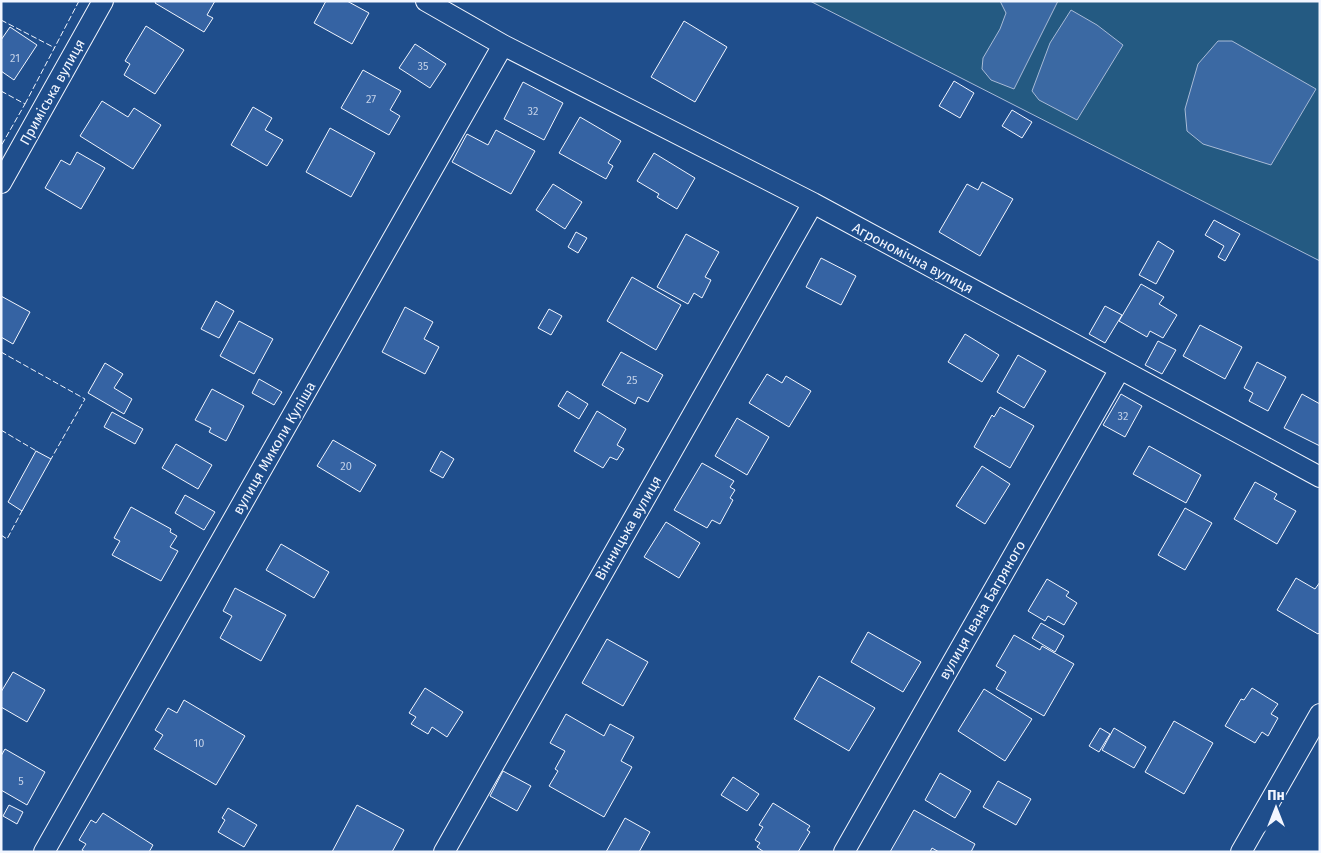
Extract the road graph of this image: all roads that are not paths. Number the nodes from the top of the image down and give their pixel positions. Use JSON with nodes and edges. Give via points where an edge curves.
{"nodes":[{"id":1,"x":103,"y":1,"type":"edge"},
{"id":2,"x":426,"y":1,"type":"edge"},
{"id":3,"x":503,"y":45,"type":"junction"},
{"id":4,"x":1,"y":184,"type":"edge"},
{"id":5,"x":813,"y":203,"type":"junction"},
{"id":6,"x":1120,"y":369,"type":"junction"},
{"id":7,"x":1320,"y":477,"type":"edge"},
{"id":8,"x":1320,"y":714,"type":"edge"},
{"id":9,"x":44,"y":852,"type":"edge"},
{"id":10,"x":444,"y":852,"type":"edge"},
{"id":11,"x":844,"y":852,"type":"edge"},
{"id":12,"x":1241,"y":852,"type":"edge"}],
"edges":[{"from":1,"to":4,"type":"street","name":"Приміська вулиця"},
{"from":2,"to":3,"type":"street"},
{"from":3,"to":5,"type":"street","name":"Агрономічна вулиця"},
{"from":3,"to":9,"type":"street","name":"вулиця Миколи Куліша"},
{"from":5,"to":6,"type":"street","name":"Агрономічна вулиця"},
{"from":5,"to":10,"type":"street","name":"Вінницька вулиця"},
{"from":6,"to":7,"type":"street","name":"Агрономічна вулиця"},
{"from":6,"to":11,"type":"street","name":"вулиця Івана Багряного"},
{"from":8,"to":12,"type":"street"}]}
